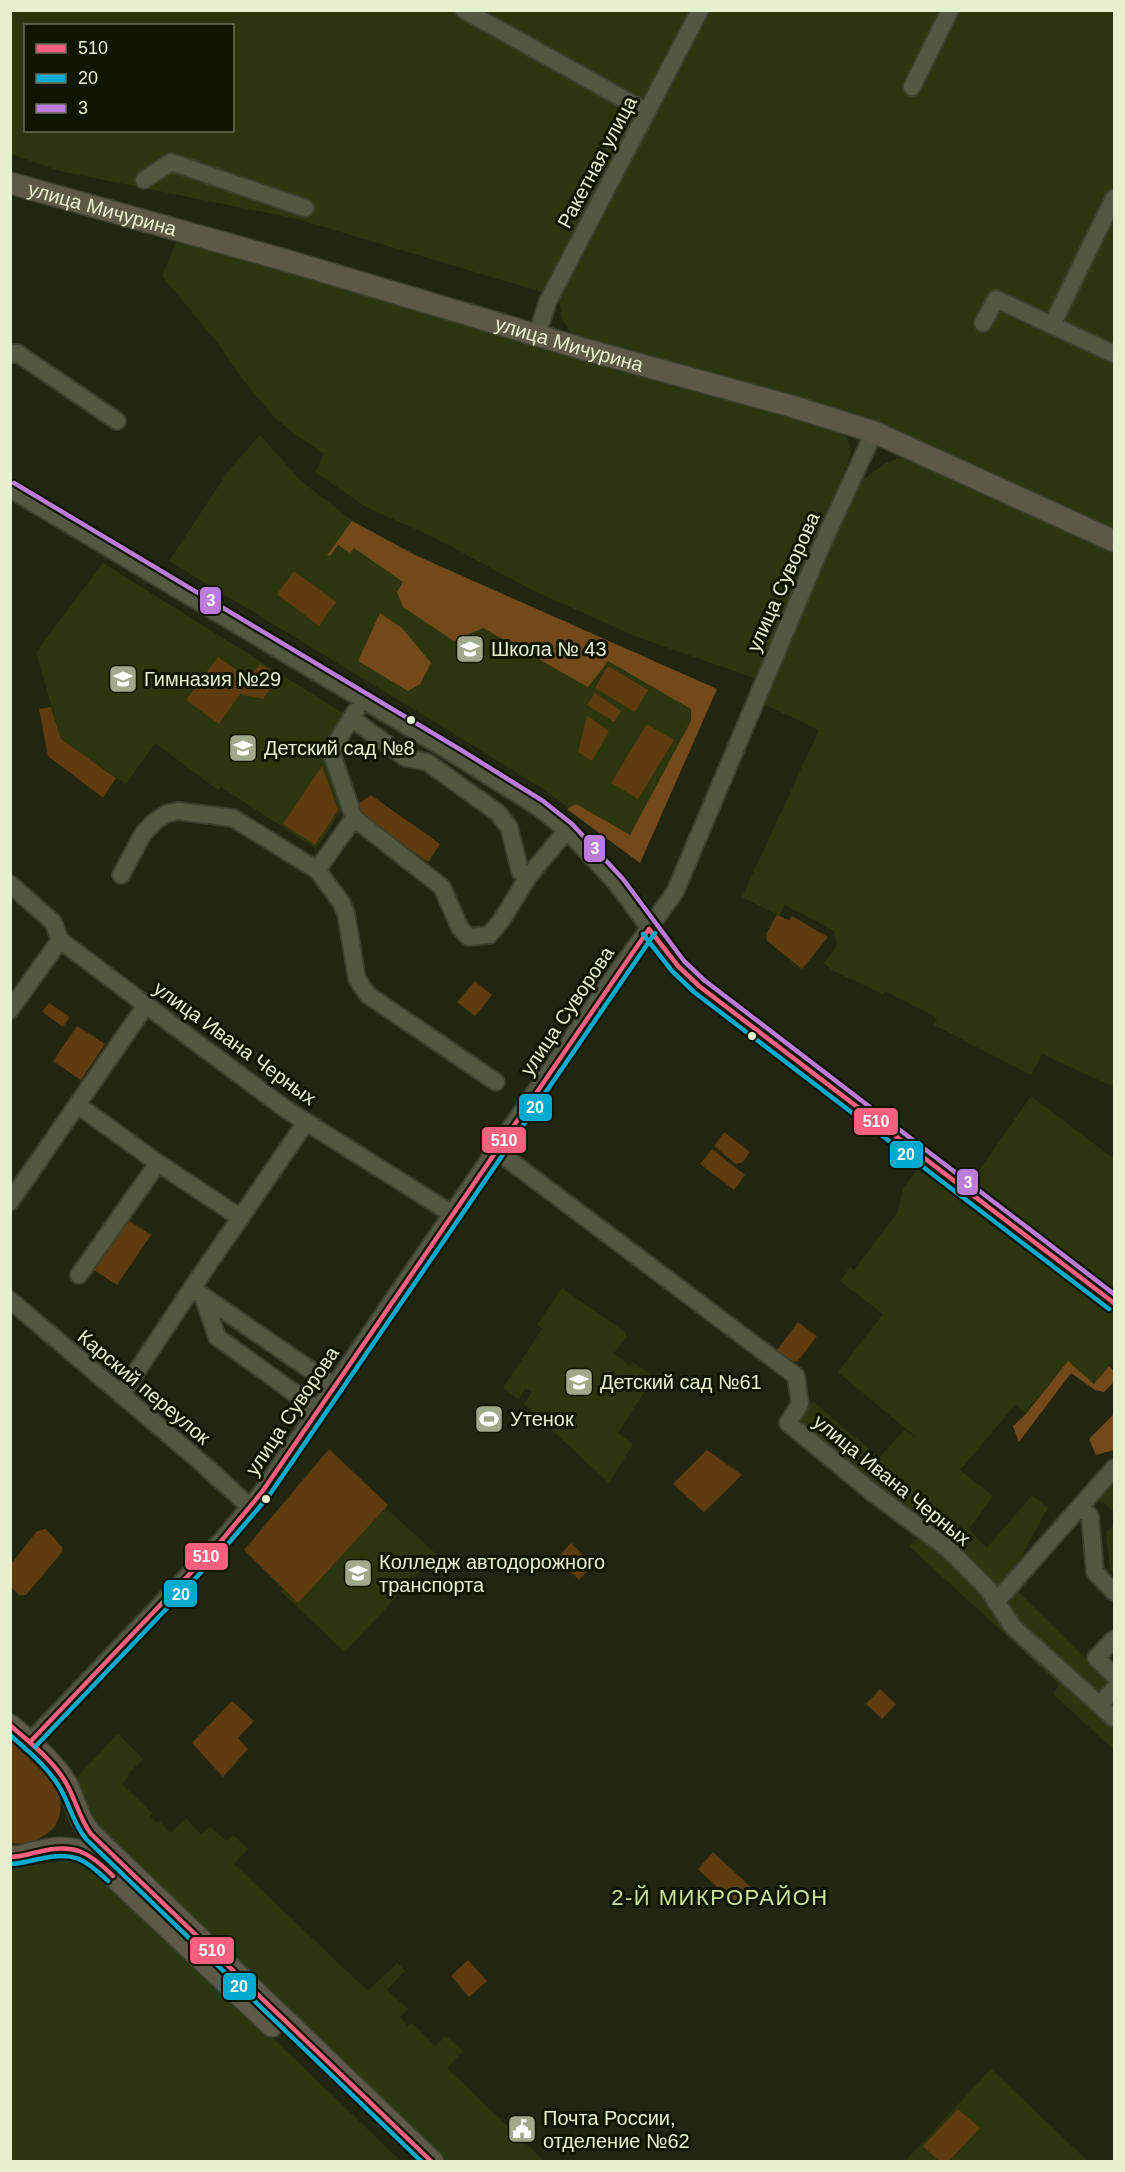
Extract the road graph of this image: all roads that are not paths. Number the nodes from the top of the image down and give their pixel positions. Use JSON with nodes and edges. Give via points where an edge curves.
{"nodes":[{"id":1,"x":464,"y":10,"type":"edge"},
{"id":2,"x":700,"y":10,"type":"edge"},
{"id":3,"x":950,"y":10,"type":"edge"},
{"id":4,"x":912,"y":87,"type":"dead end"},
{"id":5,"x":647,"y":112,"type":"junction"},
{"id":6,"x":144,"y":180,"type":"dead end"},
{"id":7,"x":10,"y":183,"type":"edge"},
{"id":8,"x":1114,"y":198,"type":"edge"},
{"id":9,"x":305,"y":208,"type":"dead end"},
{"id":10,"x":983,"y":323,"type":"dead end"},
{"id":11,"x":1052,"y":325,"type":"junction"},
{"id":12,"x":537,"y":335,"type":"junction"},
{"id":13,"x":10,"y":354,"type":"edge"},
{"id":14,"x":1114,"y":354,"type":"edge"},
{"id":15,"x":117,"y":421,"type":"dead end"},
{"id":16,"x":874,"y":432,"type":"junction"},
{"id":17,"x":10,"y":489,"type":"edge"},
{"id":18,"x":1114,"y":541,"type":"edge"},
{"id":19,"x":363,"y":700,"type":"junction"},
{"id":20,"x":351,"y":718,"type":"junction"},
{"id":21,"x":354,"y":818,"type":"junction"},
{"id":22,"x":567,"y":830,"type":"junction"},
{"id":23,"x":317,"y":870,"type":"junction"},
{"id":24,"x":121,"y":875,"type":"dead end"},
{"id":25,"x":528,"y":878,"type":"junction"},
{"id":26,"x":10,"y":884,"type":"edge"},
{"id":27,"x":649,"y":929,"type":"junction"},
{"id":28,"x":60,"y":940,"type":"junction"},
{"id":29,"x":147,"y":1005,"type":"junction"},
{"id":30,"x":10,"y":1010,"type":"edge"},
{"id":31,"x":495,"y":1082,"type":"dead end"},
{"id":32,"x":79,"y":1106,"type":"junction"},
{"id":33,"x":306,"y":1122,"type":"junction"},
{"id":34,"x":497,"y":1151,"type":"junction"},
{"id":35,"x":158,"y":1163,"type":"junction"},
{"id":36,"x":10,"y":1202,"type":"edge"},
{"id":37,"x":454,"y":1215,"type":"junction"},
{"id":38,"x":241,"y":1218,"type":"junction"},
{"id":39,"x":79,"y":1275,"type":"dead end"},
{"id":40,"x":197,"y":1292,"type":"junction"},
{"id":41,"x":10,"y":1300,"type":"edge"},
{"id":42,"x":1114,"y":1303,"type":"edge"},
{"id":43,"x":334,"y":1386,"type":"junction"},
{"id":44,"x":120,"y":1395,"type":"junction"},
{"id":45,"x":318,"y":1410,"type":"junction"},
{"id":46,"x":1114,"y":1468,"type":"edge"},
{"id":47,"x":250,"y":1507,"type":"junction"},
{"id":48,"x":1080,"y":1507,"type":"junction"},
{"id":49,"x":1114,"y":1592,"type":"edge"},
{"id":50,"x":996,"y":1602,"type":"junction"},
{"id":51,"x":1114,"y":1639,"type":"edge"},
{"id":52,"x":1114,"y":1675,"type":"edge"},
{"id":53,"x":1114,"y":1689,"type":"edge"},
{"id":54,"x":1100,"y":1705,"type":"junction"},
{"id":55,"x":1114,"y":1718,"type":"edge"},
{"id":56,"x":10,"y":1725,"type":"edge"},
{"id":57,"x":30,"y":1743,"type":"junction"},
{"id":58,"x":13,"y":1858,"type":"edge"},
{"id":59,"x":413,"y":2162,"type":"edge"},
{"id":60,"x":433,"y":2162,"type":"edge"}],
"edges":[{"from":1,"to":5,"type":"street"},
{"from":2,"to":5,"type":"street","name":"Ракетная улица"},
{"from":3,"to":4,"type":"street"},
{"from":5,"to":12,"type":"street","name":"Ракетная улица","via":[[548,301]]},
{"from":6,"to":9,"type":"street","via":[[171,162]]},
{"from":7,"to":12,"type":"main road","name":"улица Мичурина"},
{"from":8,"to":11,"type":"street"},
{"from":10,"to":11,"type":"street","via":[[996,299]]},
{"from":11,"to":14,"type":"street"},
{"from":12,"to":16,"type":"main road","name":"улица Мичурина"},
{"from":13,"to":15,"type":"street","via":[[17,353]]},
{"from":16,"to":18,"type":"main road","name":"улица Мичурина"},
{"from":16,"to":27,"type":"street","name":"улица Суворова","via":[[820,547],[675,892]]},
{"from":17,"to":19,"type":"street"},
{"from":19,"to":20,"type":"street"},
{"from":19,"to":22,"type":"street","via":[[538,807]]},
{"from":20,"to":21,"type":"street","via":[[331,751]]},
{"from":20,"to":25,"type":"street","via":[[406,758],[427,762],[498,813],[509,827],[520,871]]},
{"from":21,"to":23,"type":"street"},
{"from":21,"to":25,"type":"street","via":[[442,886],[460,928],[470,937],[489,935]]},
{"from":22,"to":25,"type":"street"},
{"from":22,"to":27,"type":"street","via":[[617,884]]},
{"from":23,"to":24,"type":"street","via":[[233,818],[178,811],[166,814],[143,834]]},
{"from":23,"to":31,"type":"street","via":[[346,913],[357,979],[368,995]]},
{"from":26,"to":28,"type":"street","name":"улица Ивана Черных","via":[[53,922]]},
{"from":27,"to":34,"type":"street","name":"улица Суворова"},
{"from":27,"to":42,"type":"street","via":[[699,986]]},
{"from":28,"to":29,"type":"street","name":"улица Ивана Черных"},
{"from":28,"to":30,"type":"street"},
{"from":29,"to":32,"type":"street"},
{"from":29,"to":33,"type":"street","name":"улица Ивана Черных"},
{"from":32,"to":35,"type":"street"},
{"from":32,"to":36,"type":"street"},
{"from":33,"to":37,"type":"street","name":"улица Ивана Черных"},
{"from":33,"to":38,"type":"street"},
{"from":34,"to":37,"type":"street","name":"улица Суворова"},
{"from":34,"to":50,"type":"street","name":"улица Ивана Черных","via":[[796,1376],[800,1404],[789,1423],[947,1548]]},
{"from":35,"to":38,"type":"street"},
{"from":35,"to":39,"type":"street"},
{"from":37,"to":43,"type":"street","name":"улица Суворова"},
{"from":38,"to":40,"type":"street"},
{"from":40,"to":43,"type":"street"},
{"from":40,"to":44,"type":"street"},
{"from":40,"to":45,"type":"street","via":[[217,1337]]},
{"from":41,"to":44,"type":"street","name":"Карский переулок"},
{"from":43,"to":45,"type":"street","name":"улица Суворова"},
{"from":44,"to":47,"type":"street","name":"Карский переулок"},
{"from":45,"to":47,"type":"street","name":"улица Суворова"},
{"from":46,"to":48,"type":"street"},
{"from":47,"to":57,"type":"street","name":"улица Суворова"},
{"from":48,"to":49,"type":"street","via":[[1090,1516],[1095,1572]]},
{"from":48,"to":50,"type":"street"},
{"from":50,"to":54,"type":"street","name":"улица Ивана Черных","via":[[1013,1627]]},
{"from":51,"to":52,"type":"street","via":[[1096,1658]]},
{"from":53,"to":54,"type":"street"},
{"from":54,"to":55,"type":"street","name":"улица Ивана Черных"},
{"from":56,"to":57,"type":"main road"},
{"from":57,"to":60,"type":"main road","via":[[58,1771],[91,1834]]},
{"from":58,"to":59,"type":"main road","via":[[63,1847],[92,1856]]}]}
